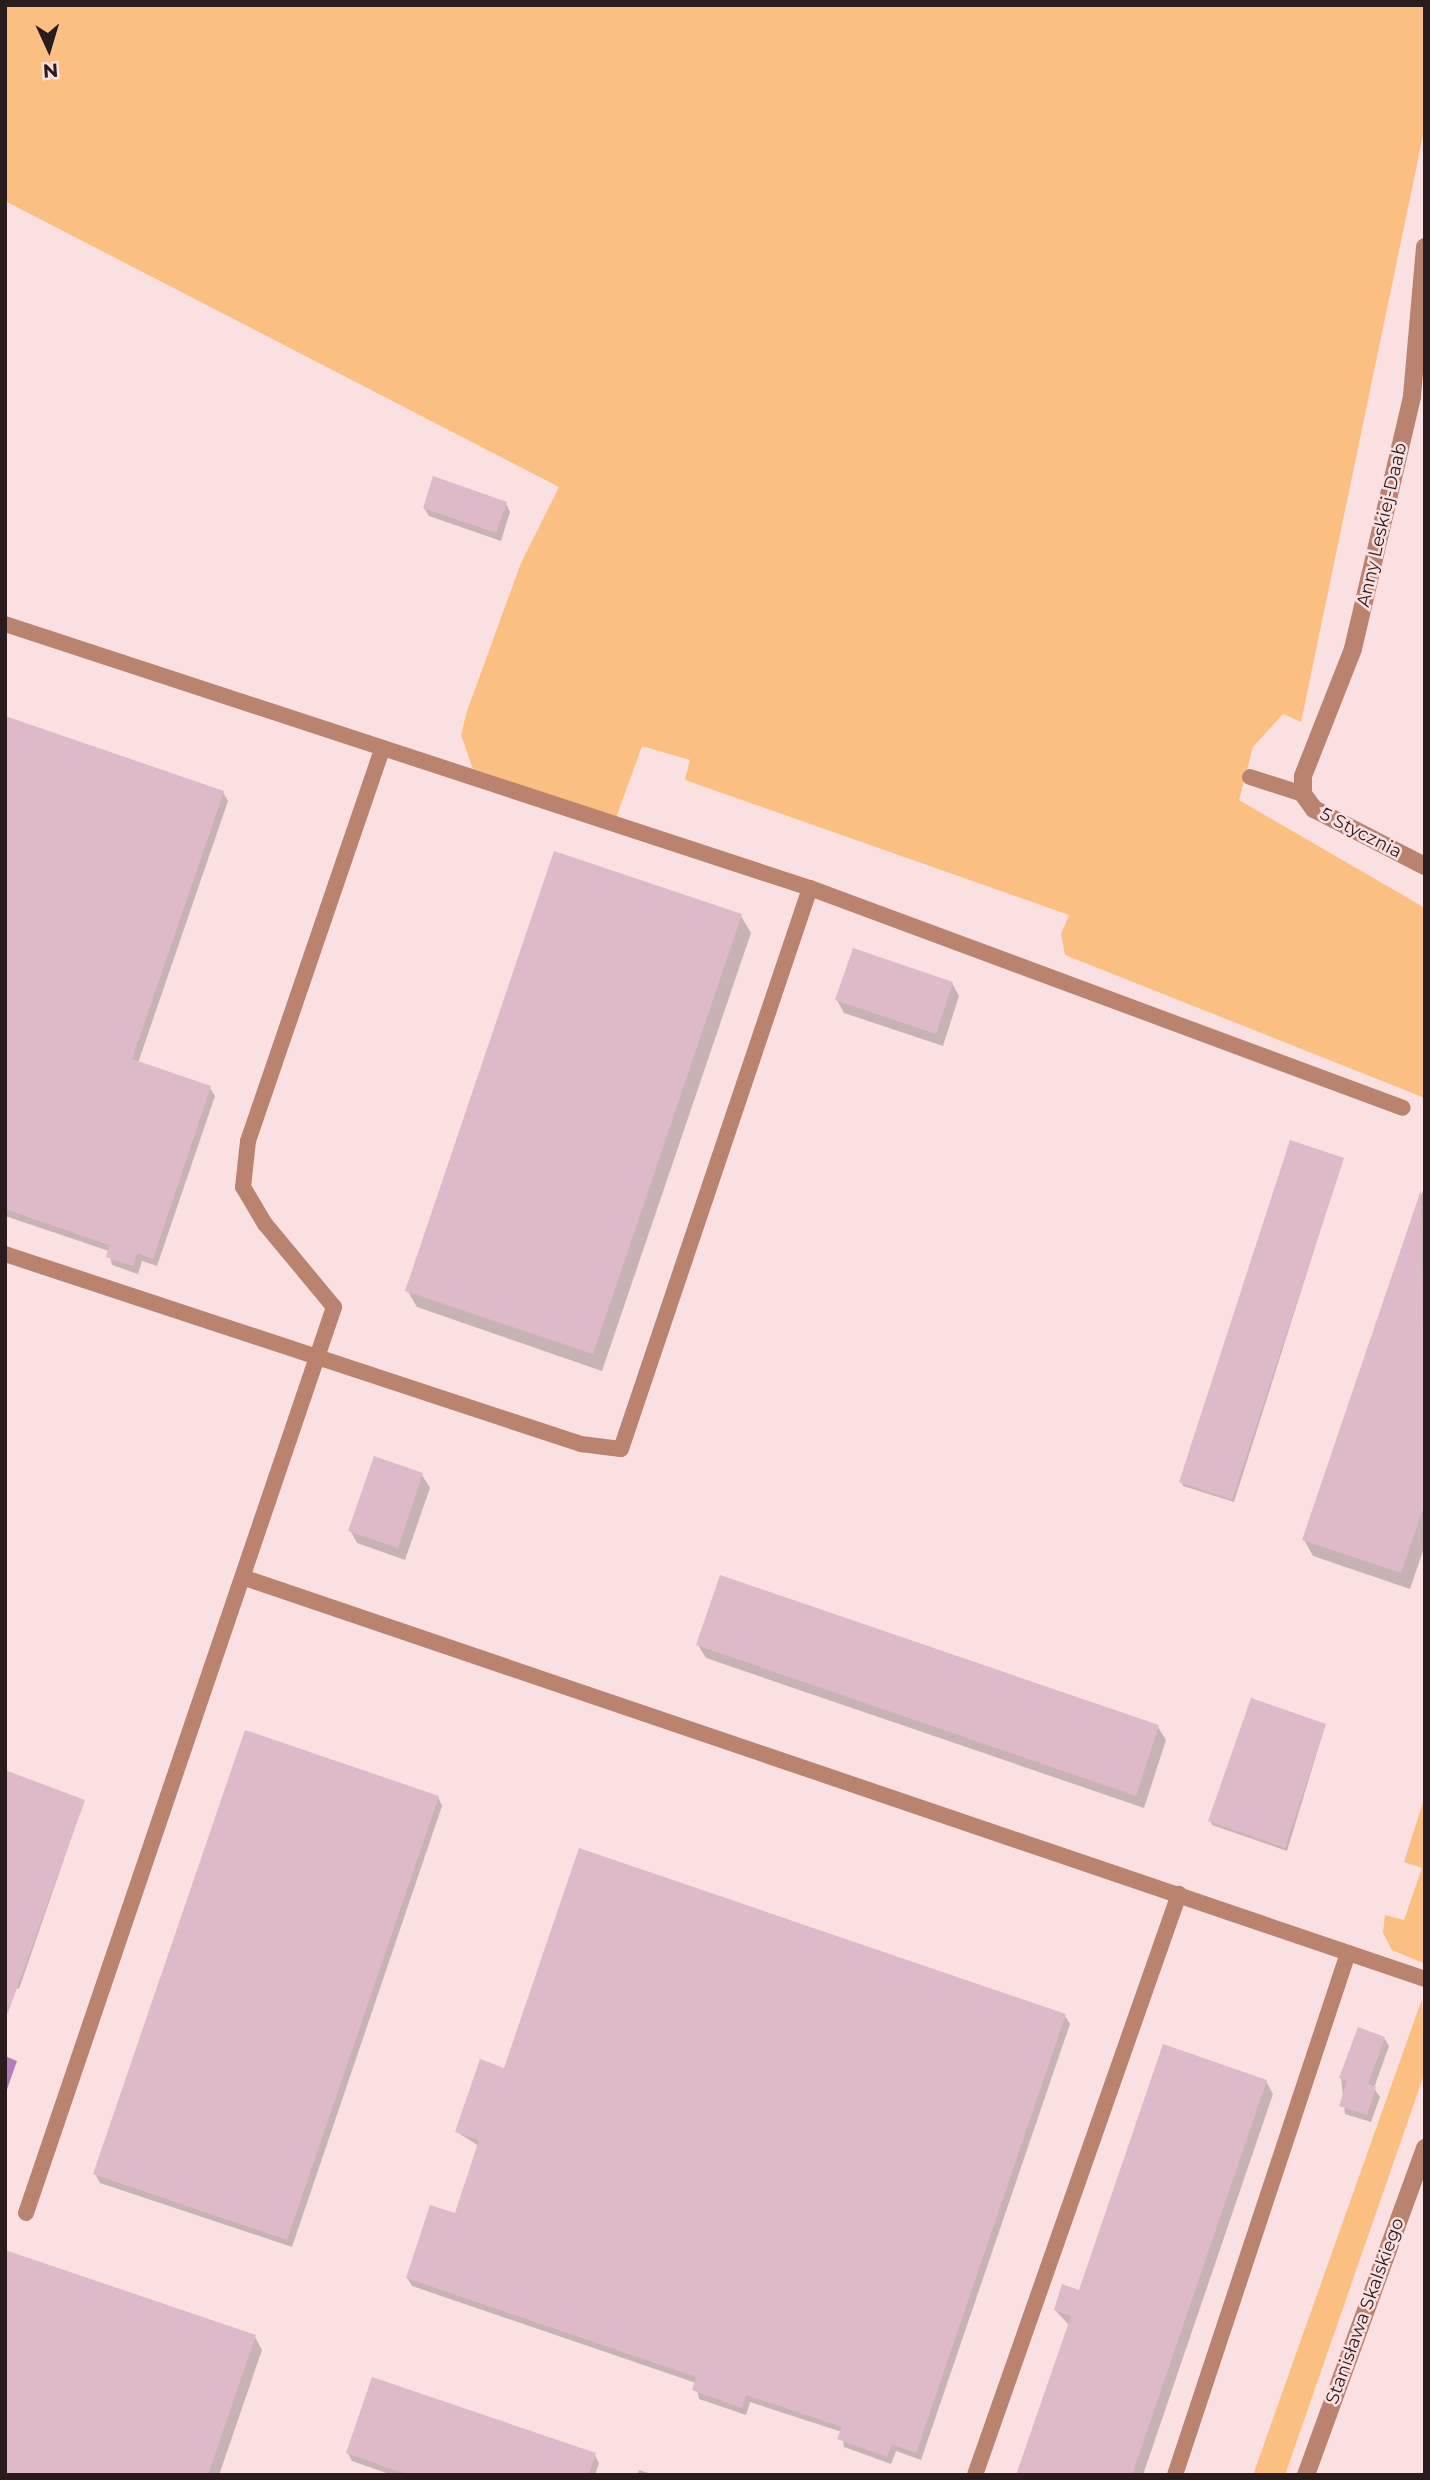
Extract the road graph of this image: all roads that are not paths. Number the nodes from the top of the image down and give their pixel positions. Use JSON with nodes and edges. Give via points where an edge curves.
{"nodes":[{"id":1,"x":1425,"y":247,"type":"edge"},
{"id":2,"x":5,"y":624,"type":"edge"},
{"id":3,"x":381,"y":752,"type":"junction"},
{"id":4,"x":1250,"y":777,"type":"dead end"},
{"id":5,"x":1303,"y":794,"type":"junction"},
{"id":6,"x":1425,"y":866,"type":"edge"},
{"id":7,"x":810,"y":888,"type":"junction"},
{"id":8,"x":1403,"y":1108,"type":"dead end"},
{"id":9,"x":5,"y":1254,"type":"edge"},
{"id":10,"x":317,"y":1356,"type":"junction"},
{"id":11,"x":245,"y":1578,"type":"junction"},
{"id":12,"x":1180,"y":1894,"type":"junction"},
{"id":13,"x":1348,"y":1954,"type":"junction"},
{"id":14,"x":1425,"y":1979,"type":"edge"},
{"id":15,"x":1425,"y":2147,"type":"edge"},
{"id":16,"x":26,"y":2213,"type":"dead end"},
{"id":17,"x":975,"y":2475,"type":"edge"},
{"id":18,"x":1175,"y":2475,"type":"edge"},
{"id":19,"x":1306,"y":2475,"type":"edge"}],
"edges":[{"from":1,"to":5,"type":"street","name":"Anny Leskiej-Daab","via":[[1412,397],[1353,649],[1303,776]]},
{"from":2,"to":3,"type":"lane"},
{"from":3,"to":7,"type":"lane"},
{"from":3,"to":10,"type":"lane","via":[[248,1141],[243,1187],[265,1224],[334,1307]]},
{"from":4,"to":5,"type":"lane"},
{"from":5,"to":6,"type":"street","name":"5 Stycznia","via":[[1314,809]]},
{"from":7,"to":8,"type":"lane"},
{"from":7,"to":10,"type":"lane","via":[[621,1449],[580,1444]]},
{"from":9,"to":10,"type":"lane"},
{"from":10,"to":11,"type":"lane"},
{"from":11,"to":12,"type":"lane"},
{"from":11,"to":16,"type":"lane"},
{"from":12,"to":13,"type":"lane"},
{"from":12,"to":17,"type":"lane"},
{"from":13,"to":14,"type":"lane"},
{"from":13,"to":18,"type":"lane"},
{"from":15,"to":19,"type":"street","name":"Stanisława Skalskiego"}]}
